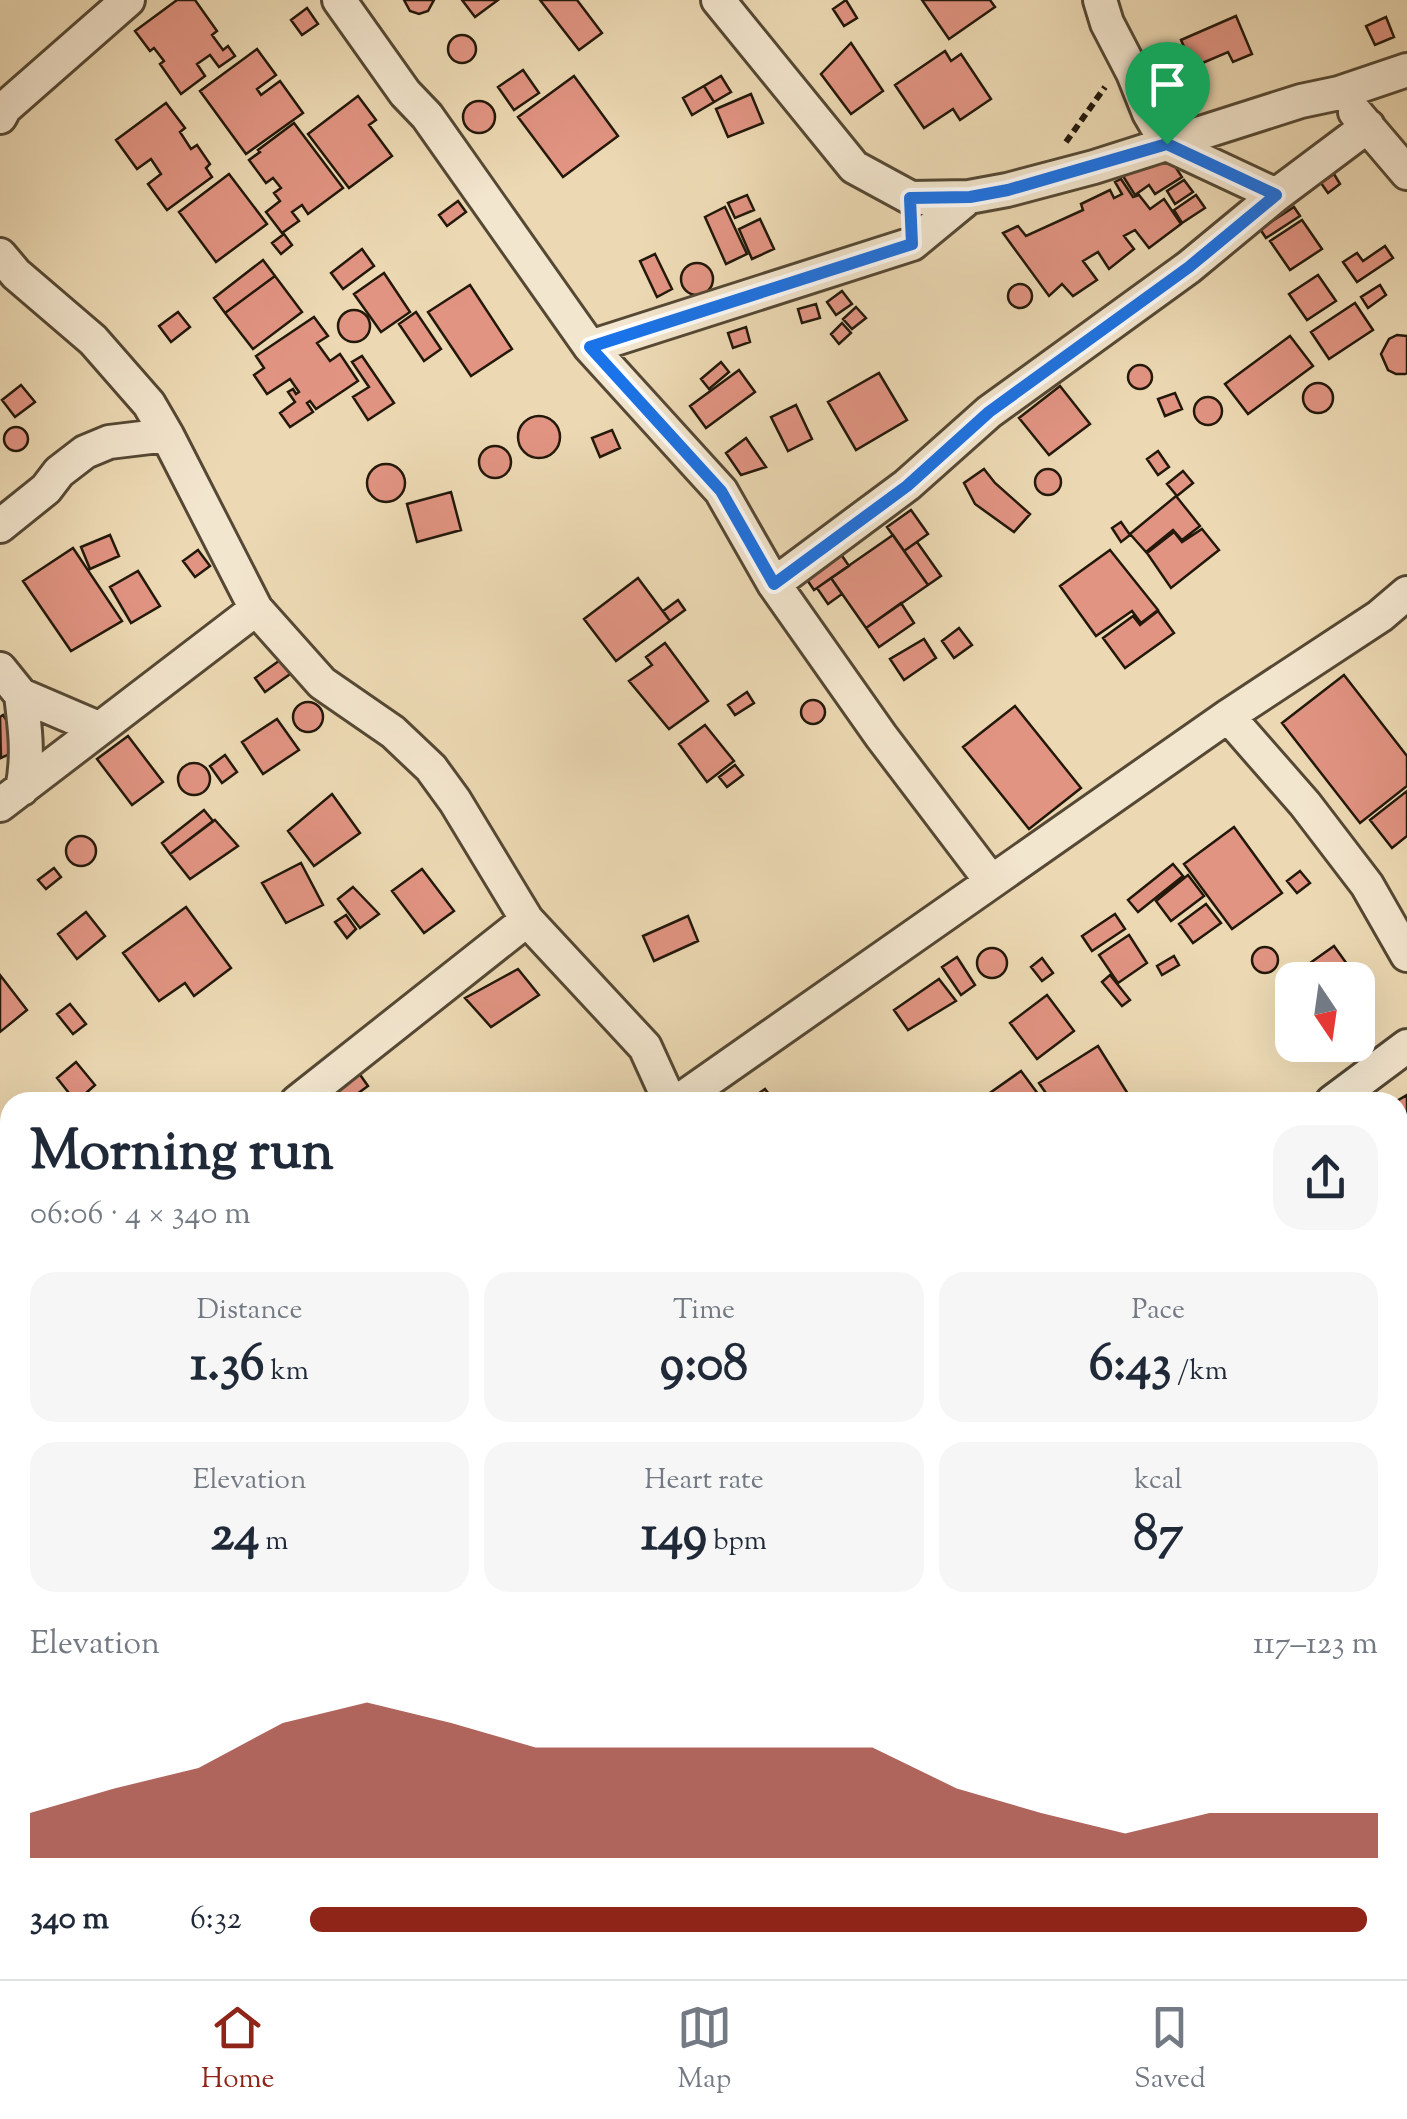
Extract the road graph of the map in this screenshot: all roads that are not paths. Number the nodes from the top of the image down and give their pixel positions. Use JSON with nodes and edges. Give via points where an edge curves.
{"nodes":[{"id":1,"x":128,"y":0,"type":"edge"},
{"id":2,"x":339,"y":0,"type":"edge"},
{"id":3,"x":718,"y":0,"type":"edge"},
{"id":4,"x":1100,"y":0,"type":"edge"},
{"id":5,"x":1407,"y":70,"type":"edge"},
{"id":6,"x":1339,"y":93,"type":"junction"},
{"id":7,"x":2,"y":111,"type":"edge"},
{"id":8,"x":1368,"y":126,"type":"junction"},
{"id":9,"x":1167,"y":144,"type":"junction"},
{"id":10,"x":1407,"y":173,"type":"edge"},
{"id":11,"x":1276,"y":195,"type":"junction"},
{"id":12,"x":970,"y":197,"type":"junction"},
{"id":13,"x":910,"y":198,"type":"junction"},
{"id":14,"x":912,"y":244,"type":"junction"},
{"id":15,"x":0,"y":255,"type":"edge"},
{"id":16,"x":590,"y":347,"type":"junction"},
{"id":17,"x":168,"y":435,"type":"junction"},
{"id":18,"x":0,"y":526,"type":"edge"},
{"id":19,"x":774,"y":584,"type":"junction"},
{"id":20,"x":1407,"y":593,"type":"edge"},
{"id":21,"x":256,"y":609,"type":"junction"},
{"id":22,"x":0,"y":669,"type":"edge"},
{"id":23,"x":21,"y":695,"type":"junction"},
{"id":24,"x":1228,"y":716,"type":"junction"},
{"id":25,"x":98,"y":728,"type":"junction"},
{"id":26,"x":11,"y":797,"type":"edge"},
{"id":27,"x":991,"y":882,"type":"junction"},
{"id":28,"x":528,"y":920,"type":"junction"},
{"id":29,"x":1407,"y":955,"type":"edge"},
{"id":30,"x":1407,"y":1046,"type":"edge"},
{"id":31,"x":310,"y":1092,"type":"edge"},
{"id":32,"x":668,"y":1092,"type":"edge"},
{"id":33,"x":687,"y":1092,"type":"edge"},
{"id":34,"x":1345,"y":1092,"type":"edge"}],
"edges":[{"from":1,"to":7,"type":"street"},
{"from":2,"to":16,"type":"street"},
{"from":3,"to":13,"type":"street","via":[[854,167]]},
{"from":4,"to":9,"type":"street"},
{"from":5,"to":6,"type":"street"},
{"from":6,"to":8,"type":"street"},
{"from":6,"to":9,"type":"street"},
{"from":8,"to":10,"type":"street"},
{"from":8,"to":11,"type":"street"},
{"from":9,"to":11,"type":"street"},
{"from":9,"to":12,"type":"street"},
{"from":11,"to":19,"type":"street"},
{"from":12,"to":13,"type":"street"},
{"from":12,"to":14,"type":"street"},
{"from":13,"to":14,"type":"street"},
{"from":14,"to":16,"type":"street"},
{"from":15,"to":17,"type":"street","via":[[92,340]]},
{"from":16,"to":19,"type":"street","via":[[721,491]]},
{"from":17,"to":18,"type":"street","via":[[85,452]]},
{"from":17,"to":21,"type":"street"},
{"from":19,"to":27,"type":"street"},
{"from":20,"to":24,"type":"street"},
{"from":21,"to":25,"type":"street"},
{"from":21,"to":28,"type":"street","via":[[322,683],[431,768]]},
{"from":22,"to":23,"type":"street"},
{"from":23,"to":25,"type":"street"},
{"from":23,"to":26,"type":"street","via":[[26,768]]},
{"from":24,"to":27,"type":"street"},
{"from":24,"to":29,"type":"street","via":[[1367,885]]},
{"from":25,"to":26,"type":"street"},
{"from":27,"to":33,"type":"street"},
{"from":28,"to":31,"type":"street"},
{"from":28,"to":32,"type":"street","via":[[645,1048]]},
{"from":30,"to":34,"type":"street"}]}
